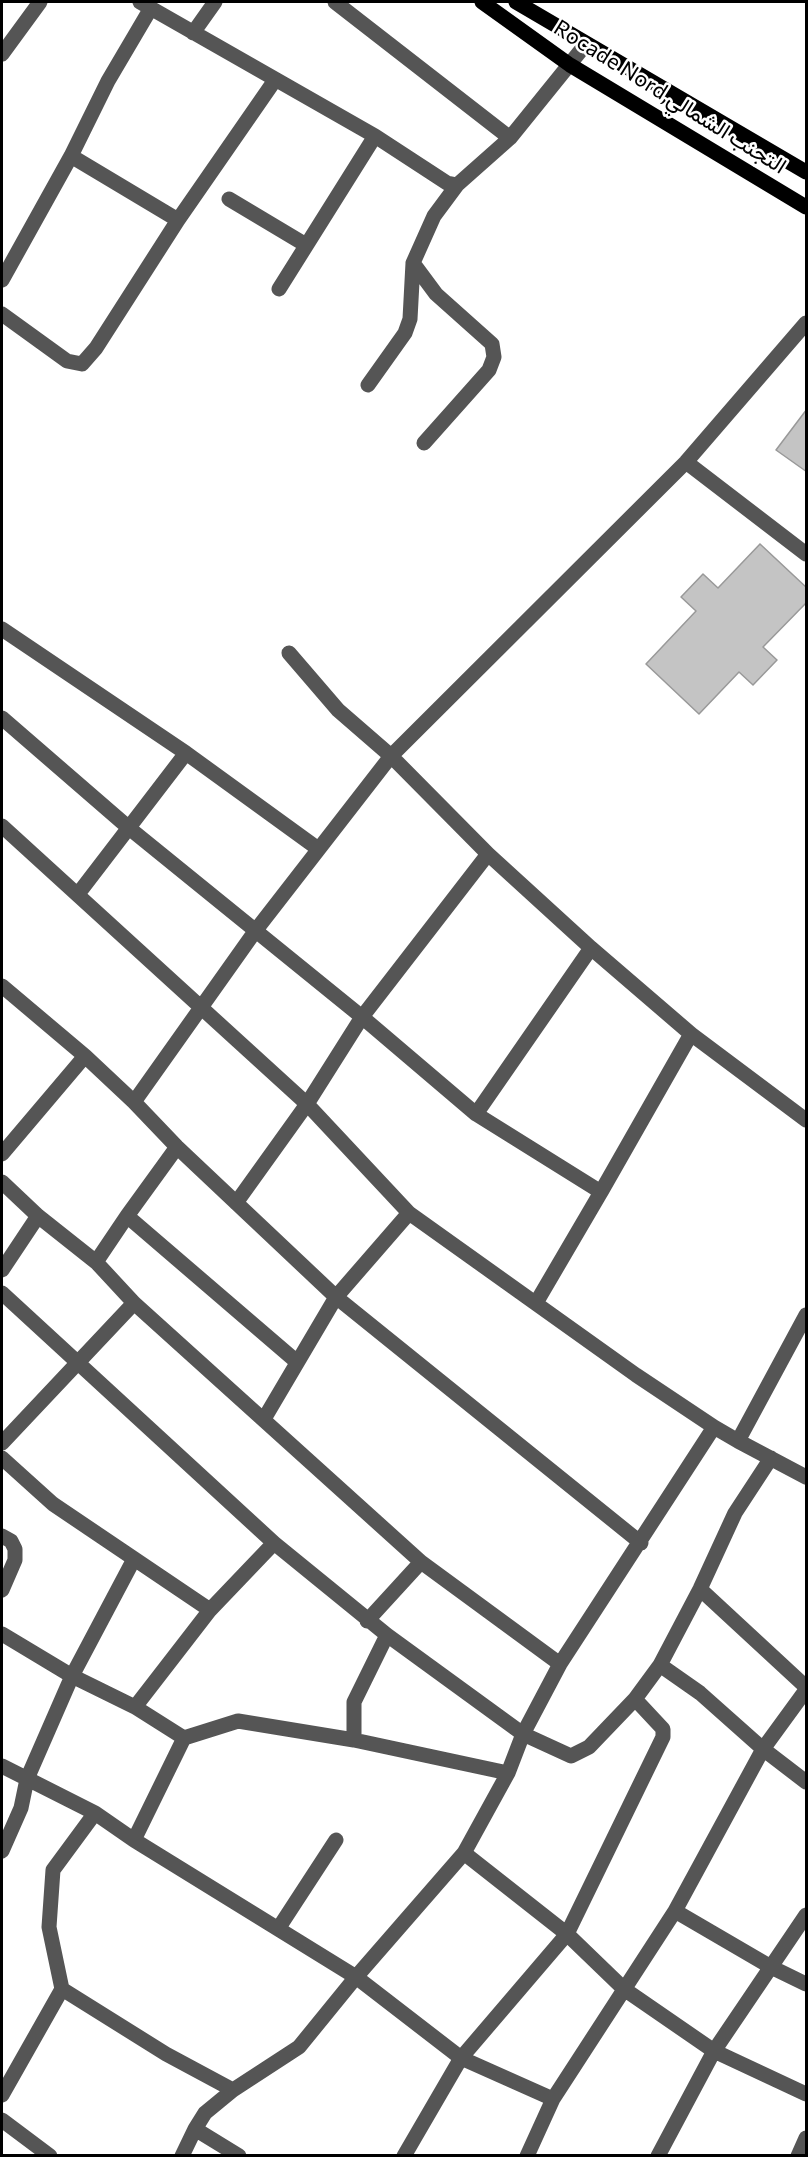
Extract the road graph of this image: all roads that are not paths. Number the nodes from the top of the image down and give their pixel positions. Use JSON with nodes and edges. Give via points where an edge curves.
{"nodes":[{"id":1,"x":40,"y":2,"type":"edge"},
{"id":2,"x":215,"y":2,"type":"edge"},
{"id":3,"x":335,"y":2,"type":"edge"},
{"id":4,"x":482,"y":2,"type":"edge"},
{"id":5,"x":517,"y":2,"type":"edge"},
{"id":6,"x":145,"y":5,"type":"edge"},
{"id":7,"x":503,"y":18,"type":"junction"},
{"id":8,"x":193,"y":33,"type":"junction"},
{"id":9,"x":586,"y":44,"type":"junction"},
{"id":10,"x":2,"y":54,"type":"edge"},
{"id":11,"x":570,"y":65,"type":"junction"},
{"id":12,"x":275,"y":80,"type":"junction"},
{"id":13,"x":375,"y":136,"type":"junction"},
{"id":14,"x":510,"y":138,"type":"junction"},
{"id":15,"x":71,"y":156,"type":"junction"},
{"id":16,"x":807,"y":172,"type":"edge"},
{"id":17,"x":457,"y":185,"type":"junction"},
{"id":18,"x":229,"y":199,"type":"dead end"},
{"id":19,"x":807,"y":207,"type":"edge"},
{"id":20,"x":178,"y":219,"type":"junction"},
{"id":21,"x":306,"y":245,"type":"junction"},
{"id":22,"x":413,"y":263,"type":"junction"},
{"id":23,"x":2,"y":280,"type":"edge"},
{"id":24,"x":279,"y":289,"type":"dead end"},
{"id":25,"x":2,"y":314,"type":"edge"},
{"id":26,"x":807,"y":323,"type":"edge"},
{"id":27,"x":368,"y":385,"type":"dead end"},
{"id":28,"x":424,"y":443,"type":"dead end"},
{"id":29,"x":686,"y":462,"type":"junction"},
{"id":30,"x":807,"y":554,"type":"edge"},
{"id":31,"x":2,"y":629,"type":"edge"},
{"id":32,"x":289,"y":653,"type":"dead end"},
{"id":33,"x":2,"y":718,"type":"edge"},
{"id":34,"x":186,"y":753,"type":"junction"},
{"id":35,"x":391,"y":756,"type":"junction"},
{"id":36,"x":2,"y":826,"type":"edge"},
{"id":37,"x":129,"y":828,"type":"junction"},
{"id":38,"x":317,"y":848,"type":"junction"},
{"id":39,"x":488,"y":854,"type":"junction"},
{"id":40,"x":78,"y":894,"type":"junction"},
{"id":41,"x":256,"y":930,"type":"junction"},
{"id":42,"x":591,"y":948,"type":"junction"},
{"id":43,"x":2,"y":986,"type":"edge"},
{"id":44,"x":202,"y":1006,"type":"junction"},
{"id":45,"x":362,"y":1017,"type":"junction"},
{"id":46,"x":692,"y":1034,"type":"junction"},
{"id":47,"x":85,"y":1056,"type":"junction"},
{"id":48,"x":134,"y":1102,"type":"junction"},
{"id":49,"x":307,"y":1104,"type":"junction"},
{"id":50,"x":476,"y":1114,"type":"junction"},
{"id":51,"x":807,"y":1120,"type":"edge"},
{"id":52,"x":177,"y":1147,"type":"junction"},
{"id":53,"x":2,"y":1154,"type":"edge"},
{"id":54,"x":2,"y":1182,"type":"edge"},
{"id":55,"x":601,"y":1192,"type":"junction"},
{"id":56,"x":236,"y":1203,"type":"junction"},
{"id":57,"x":409,"y":1213,"type":"junction"},
{"id":58,"x":38,"y":1216,"type":"junction"},
{"id":59,"x":127,"y":1216,"type":"junction"},
{"id":60,"x":96,"y":1262,"type":"junction"},
{"id":61,"x":2,"y":1270,"type":"edge"},
{"id":62,"x":2,"y":1293,"type":"edge"},
{"id":63,"x":336,"y":1297,"type":"junction"},
{"id":64,"x":134,"y":1303,"type":"junction"},
{"id":65,"x":536,"y":1303,"type":"junction"},
{"id":66,"x":807,"y":1315,"type":"edge"},
{"id":67,"x":76,"y":1362,"type":"junction"},
{"id":68,"x":297,"y":1362,"type":"junction"},
{"id":69,"x":264,"y":1419,"type":"junction"},
{"id":70,"x":714,"y":1427,"type":"junction"},
{"id":71,"x":738,"y":1441,"type":"junction"},
{"id":72,"x":2,"y":1443,"type":"edge"},
{"id":73,"x":2,"y":1458,"type":"edge"},
{"id":74,"x":771,"y":1458,"type":"junction"},
{"id":75,"x":807,"y":1477,"type":"edge"},
{"id":76,"x":2,"y":1536,"type":"edge"},
{"id":77,"x":274,"y":1543,"type":"junction"},
{"id":78,"x":641,"y":1543,"type":"junction"},
{"id":79,"x":134,"y":1559,"type":"junction"},
{"id":80,"x":421,"y":1562,"type":"junction"},
{"id":81,"x":700,"y":1589,"type":"junction"},
{"id":82,"x":2,"y":1590,"type":"edge"},
{"id":83,"x":210,"y":1610,"type":"junction"},
{"id":84,"x":367,"y":1621,"type":"junction"},
{"id":85,"x":2,"y":1634,"type":"edge"},
{"id":86,"x":387,"y":1635,"type":"junction"},
{"id":87,"x":560,"y":1664,"type":"junction"},
{"id":88,"x":660,"y":1665,"type":"junction"},
{"id":89,"x":72,"y":1676,"type":"junction"},
{"id":90,"x":807,"y":1688,"type":"edge"},
{"id":91,"x":635,"y":1699,"type":"junction"},
{"id":92,"x":135,"y":1707,"type":"junction"},
{"id":93,"x":523,"y":1734,"type":"junction"},
{"id":94,"x":184,"y":1738,"type":"junction"},
{"id":95,"x":354,"y":1740,"type":"junction"},
{"id":96,"x":763,"y":1749,"type":"junction"},
{"id":97,"x":2,"y":1766,"type":"edge"},
{"id":98,"x":508,"y":1773,"type":"junction"},
{"id":99,"x":27,"y":1779,"type":"junction"},
{"id":100,"x":807,"y":1782,"type":"edge"},
{"id":101,"x":95,"y":1813,"type":"junction"},
{"id":102,"x":134,"y":1840,"type":"junction"},
{"id":103,"x":336,"y":1840,"type":"dead end"},
{"id":104,"x":2,"y":1851,"type":"edge"},
{"id":105,"x":464,"y":1854,"type":"junction"},
{"id":106,"x":675,"y":1911,"type":"junction"},
{"id":107,"x":807,"y":1915,"type":"edge"},
{"id":108,"x":278,"y":1929,"type":"junction"},
{"id":109,"x":567,"y":1934,"type":"junction"},
{"id":110,"x":771,"y":1967,"type":"junction"},
{"id":111,"x":356,"y":1977,"type":"junction"},
{"id":112,"x":807,"y":1984,"type":"edge"},
{"id":113,"x":62,"y":1989,"type":"junction"},
{"id":114,"x":624,"y":1989,"type":"junction"},
{"id":115,"x":714,"y":2051,"type":"junction"},
{"id":116,"x":461,"y":2058,"type":"junction"},
{"id":117,"x":233,"y":2090,"type":"junction"},
{"id":118,"x":807,"y":2094,"type":"edge"},
{"id":119,"x":2,"y":2095,"type":"edge"},
{"id":120,"x":553,"y":2099,"type":"junction"},
{"id":121,"x":2,"y":2120,"type":"edge"},
{"id":122,"x":195,"y":2129,"type":"junction"},
{"id":123,"x":807,"y":2138,"type":"edge"},
{"id":124,"x":50,"y":2156,"type":"edge"},
{"id":125,"x":182,"y":2156,"type":"edge"},
{"id":126,"x":239,"y":2156,"type":"edge"},
{"id":127,"x":404,"y":2156,"type":"edge"},
{"id":128,"x":527,"y":2156,"type":"edge"},
{"id":129,"x":658,"y":2156,"type":"edge"},
{"id":130,"x":798,"y":2156,"type":"edge"}],
"edges":[{"from":1,"to":10,"type":"street"},
{"from":2,"to":8,"type":"street"},
{"from":3,"to":14,"type":"street"},
{"from":4,"to":7,"type":"main road","name":"Rocade Nord,التجنب الشمالي"},
{"from":5,"to":7,"type":"street"},
{"from":5,"to":9,"type":"main road","name":"Rocade Nord,التجنب الشمالي"},
{"from":6,"to":8,"type":"street"},
{"from":6,"to":15,"type":"street"},
{"from":7,"to":11,"type":"main road","name":"Rocade Nord,التجنب الشمالي"},
{"from":8,"to":12,"type":"street"},
{"from":9,"to":11,"type":"street"},
{"from":9,"to":16,"type":"main road","name":"Rocade Nord,التجنب الشمالي"},
{"from":11,"to":14,"type":"street"},
{"from":11,"to":19,"type":"main road","name":"Rocade Nord,التجنب الشمالي"},
{"from":12,"to":13,"type":"street"},
{"from":12,"to":20,"type":"street"},
{"from":13,"to":17,"type":"street","via":[[447,183]]},
{"from":13,"to":21,"type":"street"},
{"from":14,"to":17,"type":"street"},
{"from":15,"to":20,"type":"street"},
{"from":15,"to":23,"type":"street"},
{"from":17,"to":22,"type":"street","via":[[434,216]]},
{"from":18,"to":21,"type":"street"},
{"from":20,"to":25,"type":"street","via":[[82,364],[67,362]]},
{"from":21,"to":24,"type":"street"},
{"from":22,"to":27,"type":"street","via":[[410,319],[405,333]]},
{"from":22,"to":28,"type":"street","via":[[436,294],[492,344],[494,357],[489,370]]},
{"from":26,"to":29,"type":"street"},
{"from":29,"to":30,"type":"street"},
{"from":29,"to":35,"type":"street"},
{"from":31,"to":34,"type":"street"},
{"from":32,"to":35,"type":"street","via":[[338,710]]},
{"from":33,"to":37,"type":"street"},
{"from":34,"to":37,"type":"street"},
{"from":34,"to":38,"type":"street"},
{"from":35,"to":38,"type":"street"},
{"from":35,"to":39,"type":"street"},
{"from":36,"to":40,"type":"street"},
{"from":37,"to":40,"type":"street"},
{"from":37,"to":41,"type":"street"},
{"from":38,"to":41,"type":"street"},
{"from":39,"to":42,"type":"street"},
{"from":39,"to":45,"type":"street"},
{"from":40,"to":44,"type":"street"},
{"from":41,"to":44,"type":"street"},
{"from":41,"to":45,"type":"street"},
{"from":42,"to":46,"type":"street"},
{"from":42,"to":50,"type":"street"},
{"from":43,"to":47,"type":"street"},
{"from":44,"to":48,"type":"street"},
{"from":44,"to":49,"type":"street"},
{"from":45,"to":49,"type":"street"},
{"from":45,"to":50,"type":"street"},
{"from":46,"to":51,"type":"street"},
{"from":46,"to":55,"type":"street"},
{"from":47,"to":48,"type":"street"},
{"from":47,"to":53,"type":"street"},
{"from":48,"to":52,"type":"street"},
{"from":49,"to":56,"type":"street"},
{"from":49,"to":57,"type":"street"},
{"from":50,"to":55,"type":"street"},
{"from":52,"to":56,"type":"street"},
{"from":52,"to":59,"type":"street"},
{"from":54,"to":58,"type":"street"},
{"from":55,"to":65,"type":"street"},
{"from":56,"to":63,"type":"street"},
{"from":57,"to":63,"type":"street"},
{"from":57,"to":65,"type":"street"},
{"from":58,"to":60,"type":"street"},
{"from":58,"to":61,"type":"street"},
{"from":59,"to":60,"type":"street"},
{"from":59,"to":68,"type":"street"},
{"from":60,"to":64,"type":"street"},
{"from":62,"to":67,"type":"street"},
{"from":63,"to":68,"type":"street"},
{"from":63,"to":78,"type":"street"},
{"from":64,"to":67,"type":"street"},
{"from":64,"to":69,"type":"street"},
{"from":65,"to":70,"type":"street"},
{"from":66,"to":71,"type":"street"},
{"from":67,"to":72,"type":"street"},
{"from":67,"to":77,"type":"street"},
{"from":68,"to":69,"type":"street"},
{"from":69,"to":80,"type":"street"},
{"from":70,"to":71,"type":"street"},
{"from":70,"to":78,"type":"street"},
{"from":71,"to":74,"type":"street"},
{"from":73,"to":79,"type":"street","via":[[53,1504]]},
{"from":74,"to":75,"type":"street"},
{"from":74,"to":81,"type":"street","via":[[735,1513]]},
{"from":76,"to":82,"type":"street","via":[[11,1541],[15,1550],[15,1560]]},
{"from":77,"to":83,"type":"street"},
{"from":77,"to":84,"type":"street"},
{"from":78,"to":87,"type":"street"},
{"from":79,"to":83,"type":"street"},
{"from":79,"to":89,"type":"street"},
{"from":80,"to":84,"type":"street"},
{"from":80,"to":87,"type":"street"},
{"from":81,"to":88,"type":"street"},
{"from":81,"to":90,"type":"street"},
{"from":83,"to":92,"type":"street"},
{"from":84,"to":86,"type":"street"},
{"from":85,"to":89,"type":"street"},
{"from":86,"to":93,"type":"street"},
{"from":86,"to":95,"type":"street","via":[[354,1702]]},
{"from":87,"to":93,"type":"street"},
{"from":88,"to":91,"type":"street"},
{"from":88,"to":96,"type":"street","via":[[700,1693]]},
{"from":89,"to":92,"type":"street"},
{"from":89,"to":99,"type":"street"},
{"from":90,"to":96,"type":"street"},
{"from":91,"to":93,"type":"street","via":[[589,1747],[571,1756]]},
{"from":91,"to":109,"type":"street","via":[[663,1729],[663,1737]]},
{"from":92,"to":94,"type":"street"},
{"from":93,"to":98,"type":"street"},
{"from":94,"to":95,"type":"street","via":[[238,1721]]},
{"from":94,"to":102,"type":"street"},
{"from":95,"to":98,"type":"street"},
{"from":96,"to":100,"type":"street"},
{"from":96,"to":106,"type":"street"},
{"from":97,"to":99,"type":"street"},
{"from":98,"to":105,"type":"street"},
{"from":99,"to":101,"type":"street"},
{"from":99,"to":104,"type":"street","via":[[21,1808]]},
{"from":101,"to":102,"type":"street"},
{"from":101,"to":113,"type":"street","via":[[53,1870],[49,1927]]},
{"from":102,"to":108,"type":"street"},
{"from":103,"to":108,"type":"street"},
{"from":105,"to":109,"type":"street"},
{"from":105,"to":111,"type":"street"},
{"from":106,"to":110,"type":"street"},
{"from":106,"to":114,"type":"street"},
{"from":107,"to":110,"type":"street"},
{"from":108,"to":111,"type":"street"},
{"from":109,"to":114,"type":"street"},
{"from":109,"to":116,"type":"street"},
{"from":110,"to":112,"type":"street"},
{"from":110,"to":115,"type":"street"},
{"from":111,"to":116,"type":"street"},
{"from":111,"to":117,"type":"street","via":[[299,2048]]},
{"from":113,"to":117,"type":"street","via":[[166,2054]]},
{"from":113,"to":119,"type":"street"},
{"from":114,"to":115,"type":"street"},
{"from":114,"to":120,"type":"street"},
{"from":115,"to":118,"type":"street"},
{"from":115,"to":129,"type":"street"},
{"from":116,"to":120,"type":"street"},
{"from":116,"to":127,"type":"street"},
{"from":117,"to":122,"type":"street","via":[[205,2113]]},
{"from":120,"to":128,"type":"street"},
{"from":121,"to":124,"type":"street"},
{"from":122,"to":125,"type":"street"},
{"from":122,"to":126,"type":"street"},
{"from":123,"to":130,"type":"street"}]}
